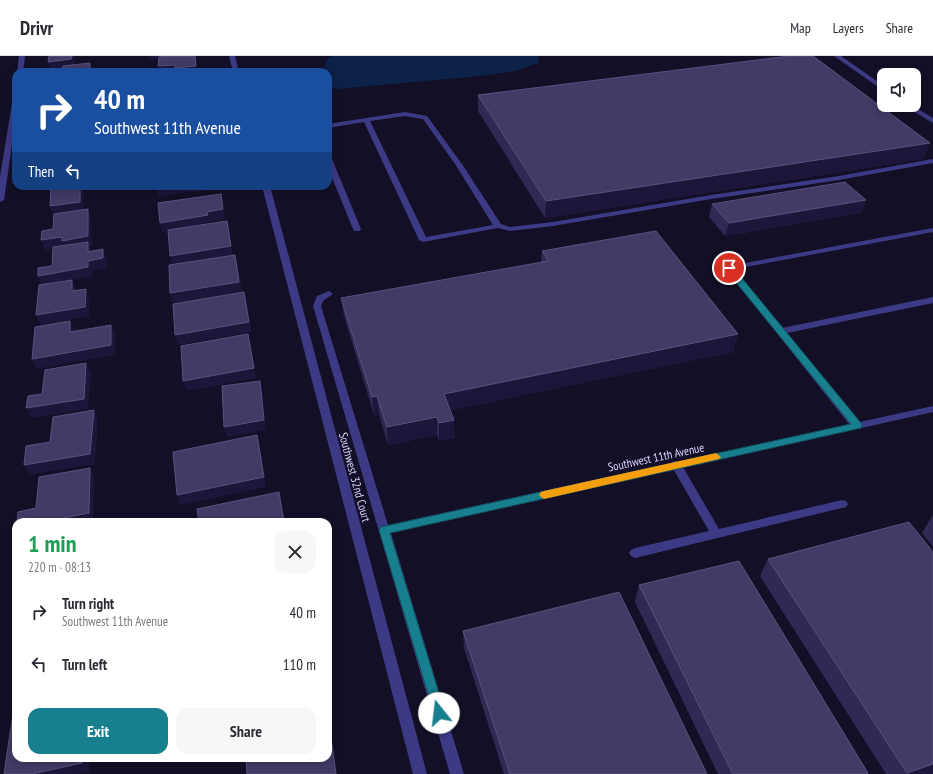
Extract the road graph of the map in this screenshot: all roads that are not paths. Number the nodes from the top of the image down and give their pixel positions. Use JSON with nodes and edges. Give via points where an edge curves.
{"nodes":[{"id":1,"x":22,"y":56,"type":"edge"},
{"id":2,"x":232,"y":56,"type":"edge"},
{"id":3,"x":837,"y":56,"type":"edge"},
{"id":4,"x":20,"y":68,"type":"edge"},
{"id":5,"x":235,"y":68,"type":"edge"},
{"id":6,"x":877,"y":84,"type":"edge"},
{"id":7,"x":918,"y":112,"type":"edge"},
{"id":8,"x":366,"y":120,"type":"junction"},
{"id":9,"x":933,"y":121,"type":"edge"},
{"id":10,"x":12,"y":123,"type":"edge"},
{"id":11,"x":332,"y":125,"type":"edge"},
{"id":12,"x":933,"y":161,"type":"edge"},
{"id":13,"x":332,"y":168,"type":"edge"},
{"id":14,"x":267,"y":190,"type":"edge"},
{"id":15,"x":0,"y":200,"type":"edge"},
{"id":16,"x":498,"y":226,"type":"junction"},
{"id":17,"x":357,"y":229,"type":"dead end"},
{"id":18,"x":933,"y":230,"type":"edge"},
{"id":19,"x":329,"y":294,"type":"dead end"},
{"id":20,"x":933,"y":300,"type":"edge"},
{"id":21,"x":782,"y":331,"type":"junction"},
{"id":22,"x":933,"y":409,"type":"edge"},
{"id":23,"x":858,"y":426,"type":"junction"},
{"id":24,"x":676,"y":465,"type":"junction"},
{"id":25,"x":842,"y":504,"type":"dead end"},
{"id":26,"x":384,"y":530,"type":"junction"},
{"id":27,"x":716,"y":533,"type":"junction"},
{"id":28,"x":635,"y":553,"type":"dead end"},
{"id":29,"x":420,"y":774,"type":"edge"},
{"id":30,"x":457,"y":774,"type":"edge"}],
"edges":[{"from":1,"to":4,"type":"street"},
{"from":2,"to":5,"type":"street"},
{"from":3,"to":6,"type":"street"},
{"from":7,"to":9,"type":"street"},
{"from":8,"to":11,"type":"street"},
{"from":8,"to":16,"type":"street","via":[[405,114],[425,117]]},
{"from":8,"to":16,"type":"street","via":[[423,240]]},
{"from":10,"to":15,"type":"street"},
{"from":12,"to":16,"type":"street","via":[[553,224],[510,229]]},
{"from":13,"to":17,"type":"street"},
{"from":14,"to":29,"type":"street","name":"Southwest 32nd Court"},
{"from":18,"to":21,"type":"street","via":[[729,268]]},
{"from":19,"to":26,"type":"street","name":"Southwest 32nd Court","via":[[320,298],[316,306]]},
{"from":20,"to":21,"type":"street"},
{"from":21,"to":23,"type":"street"},
{"from":22,"to":23,"type":"street","name":"Southwest 11th Avenue"},
{"from":23,"to":24,"type":"street","name":"Southwest 11th Avenue"},
{"from":24,"to":26,"type":"street","name":"Southwest 11th Avenue"},
{"from":24,"to":27,"type":"street"},
{"from":25,"to":27,"type":"street"},
{"from":26,"to":30,"type":"street","name":"Southwest 32nd Court"},
{"from":27,"to":28,"type":"street"}]}
